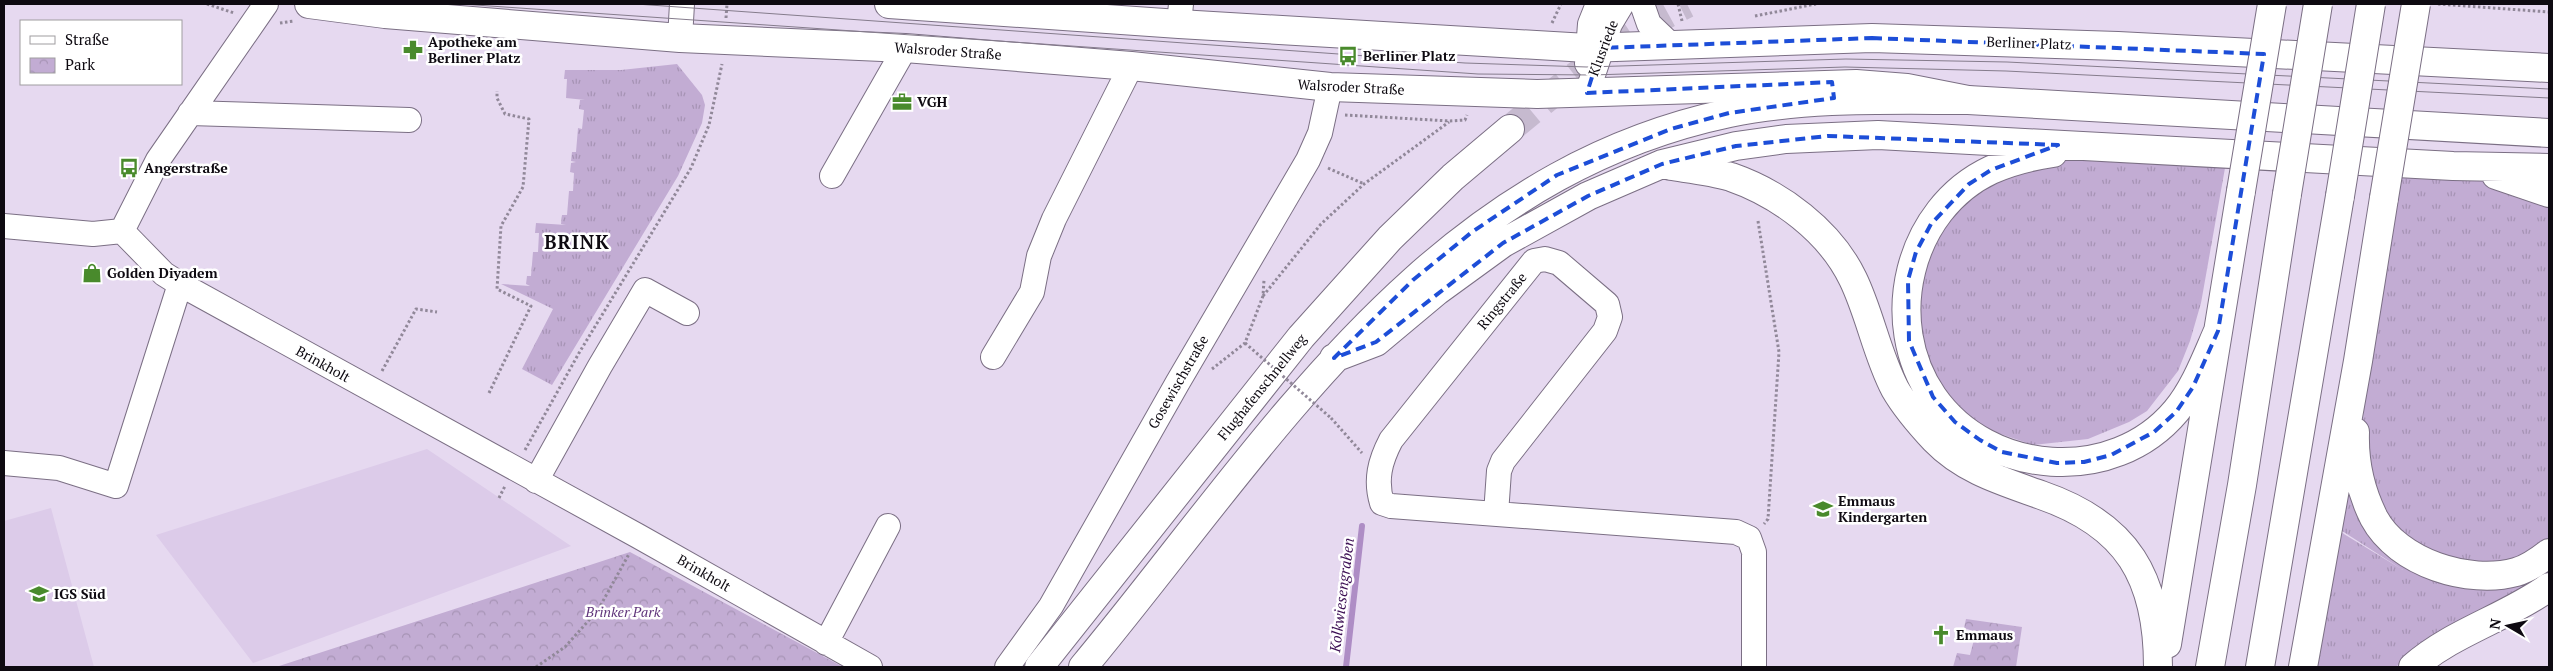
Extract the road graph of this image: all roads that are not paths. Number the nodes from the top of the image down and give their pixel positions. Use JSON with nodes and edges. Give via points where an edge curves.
{"nodes":[{"id":1,"x":266,"y":4,"type":"edge"},
{"id":2,"x":310,"y":4,"type":"edge"},
{"id":3,"x":682,"y":4,"type":"edge"},
{"id":4,"x":889,"y":4,"type":"edge"},
{"id":5,"x":1598,"y":4,"type":"edge"},
{"id":6,"x":1622,"y":4,"type":"edge"},
{"id":7,"x":1642,"y":4,"type":"edge"},
{"id":8,"x":2272,"y":4,"type":"edge"},
{"id":9,"x":2318,"y":4,"type":"edge"},
{"id":10,"x":2371,"y":4,"type":"edge"},
{"id":11,"x":2427,"y":4,"type":"edge"},
{"id":12,"x":1180,"y":14,"type":"edge"},
{"id":13,"x":1676,"y":34,"type":"junction"},
{"id":14,"x":680,"y":38,"type":"junction"},
{"id":15,"x":905,"y":48,"type":"junction"},
{"id":16,"x":1594,"y":48,"type":"junction"},
{"id":17,"x":1131,"y":66,"type":"junction"},
{"id":18,"x":2549,"y":68,"type":"edge"},
{"id":19,"x":1586,"y":93,"type":"junction"},
{"id":20,"x":1328,"y":100,"type":"junction"},
{"id":21,"x":1968,"y":100,"type":"junction"},
{"id":22,"x":190,"y":113,"type":"junction"},
{"id":23,"x":409,"y":120,"type":"dead end"},
{"id":24,"x":1510,"y":129,"type":"tunnel mouth"},
{"id":25,"x":2549,"y":134,"type":"edge"},
{"id":26,"x":2086,"y":147,"type":"junction"},
{"id":27,"x":1662,"y":164,"type":"junction"},
{"id":28,"x":2453,"y":166,"type":"junction"},
{"id":29,"x":2549,"y":168,"type":"edge"},
{"id":30,"x":832,"y":176,"type":"dead end"},
{"id":31,"x":2549,"y":193,"type":"edge"},
{"id":32,"x":4,"y":226,"type":"edge"},
{"id":33,"x":122,"y":231,"type":"junction"},
{"id":34,"x":180,"y":284,"type":"junction"},
{"id":35,"x":686,"y":313,"type":"dead end"},
{"id":36,"x":2218,"y":331,"type":"junction"},
{"id":37,"x":993,"y":357,"type":"dead end"},
{"id":38,"x":1334,"y":358,"type":"junction"},
{"id":39,"x":2358,"y":361,"type":"junction"},
{"id":40,"x":4,"y":463,"type":"edge"},
{"id":41,"x":536,"y":481,"type":"junction"},
{"id":42,"x":1496,"y":514,"type":"junction"},
{"id":43,"x":888,"y":526,"type":"dead end"},
{"id":44,"x":2549,"y":553,"type":"edge"},
{"id":45,"x":2549,"y":587,"type":"edge"},
{"id":46,"x":826,"y":643,"type":"junction"},
{"id":47,"x":870,"y":667,"type":"edge"},
{"id":48,"x":1007,"y":667,"type":"edge"},
{"id":49,"x":1039,"y":667,"type":"edge"},
{"id":50,"x":1083,"y":667,"type":"edge"},
{"id":51,"x":1754,"y":667,"type":"edge"},
{"id":52,"x":2158,"y":667,"type":"edge"},
{"id":53,"x":2163,"y":667,"type":"edge"},
{"id":54,"x":2210,"y":667,"type":"edge"},
{"id":55,"x":2260,"y":667,"type":"edge"},
{"id":56,"x":2303,"y":667,"type":"edge"},
{"id":57,"x":2413,"y":667,"type":"edge"}],
"edges":[{"from":1,"to":22,"type":"street"},
{"from":2,"to":14,"type":"main road","name":"Walsroder Straße","via":[[385,14]]},
{"from":3,"to":14,"type":"street"},
{"from":4,"to":12,"type":"main road"},
{"from":5,"to":16,"type":"street","name":"Klusriede","via":[[1590,24]]},
{"from":6,"to":16,"type":"street","name":"Klusriede"},
{"from":7,"to":13,"type":"street","via":[[1649,24]]},
{"from":8,"to":36,"type":"main road","bridge":true},
{"from":9,"to":54,"type":"main road","bridge":true},
{"from":10,"to":55,"type":"main road","bridge":true},
{"from":11,"to":39,"type":"main road","bridge":true,"via":[[2384,198]]},
{"from":12,"to":16,"type":"main road"},
{"from":13,"to":16,"type":"main road","name":"Berliner Platz"},
{"from":13,"to":18,"type":"main road","name":"Berliner Platz","via":[[1809,40],[1957,40]]},
{"from":14,"to":15,"type":"main road","name":"Walsroder Straße"},
{"from":15,"to":17,"type":"main road","name":"Walsroder Straße"},
{"from":15,"to":30,"type":"street"},
{"from":16,"to":19,"type":"street","name":"Klusriede"},
{"from":17,"to":20,"type":"main road","name":"Walsroder Straße"},
{"from":17,"to":37,"type":"street","via":[[1054,218],[1039,256],[1032,292]]},
{"from":19,"to":20,"type":"main road","name":"Walsroder Straße","via":[[1473,93]]},
{"from":19,"to":21,"type":"main road","name":"Walsroder Straße","via":[[1856,84],[1907,88]]},
{"from":20,"to":48,"type":"street","name":"Gosewischstraße","via":[[1320,133],[1308,160],[1051,606]]},
{"from":21,"to":25,"type":"main road"},
{"from":21,"to":38,"type":"main road","via":[[1785,105],[1729,113],[1620,147],[1557,175],[1472,232],[1413,280]]},
{"from":22,"to":23,"type":"street"},
{"from":22,"to":33,"type":"street","via":[[158,160]]},
{"from":24,"to":49,"type":"main road","name":"Flughafenschnellweg","via":[[1453,177],[1390,238],[1302,337]]},
{"from":26,"to":27,"type":"main road","via":[[1878,135],[1828,136],[1736,146]]},
{"from":26,"to":28,"type":"main road"},
{"from":26,"to":36,"type":"main road","via":[[2025,157],[1991,170],[1949,202],[1931,224],[1916,252],[1908,280],[1906,309],[1909,341],[1919,371],[1933,397],[1955,422],[2002,452],[2048,462],[2084,462],[2133,445],[2176,412],[2193,387]]},
{"from":27,"to":38,"type":"main road","via":[[1588,196],[1503,243],[1437,291],[1376,342]]},
{"from":27,"to":52,"type":"main road","via":[[1736,180],[1784,203],[1808,223],[1832,248],[1853,278],[1895,388],[1911,414],[1936,441],[1968,466],[1995,480],[2043,495],[2095,520],[2134,561],[2150,594],[2158,632]]},
{"from":28,"to":29,"type":"main road"},
{"from":28,"to":31,"type":"main road","via":[[2509,178]]},
{"from":32,"to":33,"type":"street","via":[[93,234]]},
{"from":33,"to":34,"type":"street","name":"Brinkholt","via":[[164,274]]},
{"from":34,"to":40,"type":"street","via":[[116,486],[59,468]]},
{"from":34,"to":41,"type":"street","name":"Brinkholt"},
{"from":35,"to":41,"type":"street","via":[[645,290]]},
{"from":36,"to":53,"type":"main road"},
{"from":38,"to":50,"type":"main road","via":[[1221,491]]},
{"from":39,"to":44,"type":"main road","via":[[2354,451],[2375,519],[2394,541],[2420,560],[2451,572],[2482,576],[2517,572]]},
{"from":39,"to":56,"type":"main road"},
{"from":41,"to":46,"type":"street","name":"Brinkholt"},
{"from":42,"to":42,"type":"street","name":"Ringstraße","via":[[1382,503],[1378,491],[1380,461],[1391,440],[1534,261],[1559,263],[1607,304],[1610,317],[1606,331],[1503,462],[1498,471]]},
{"from":42,"to":51,"type":"street","name":"Ringstraße","via":[[1736,532],[1749,538],[1754,552]]},
{"from":43,"to":46,"type":"street"},
{"from":45,"to":57,"type":"main road","via":[[2463,634]]},
{"from":46,"to":47,"type":"street","name":"Brinkholt"}]}
